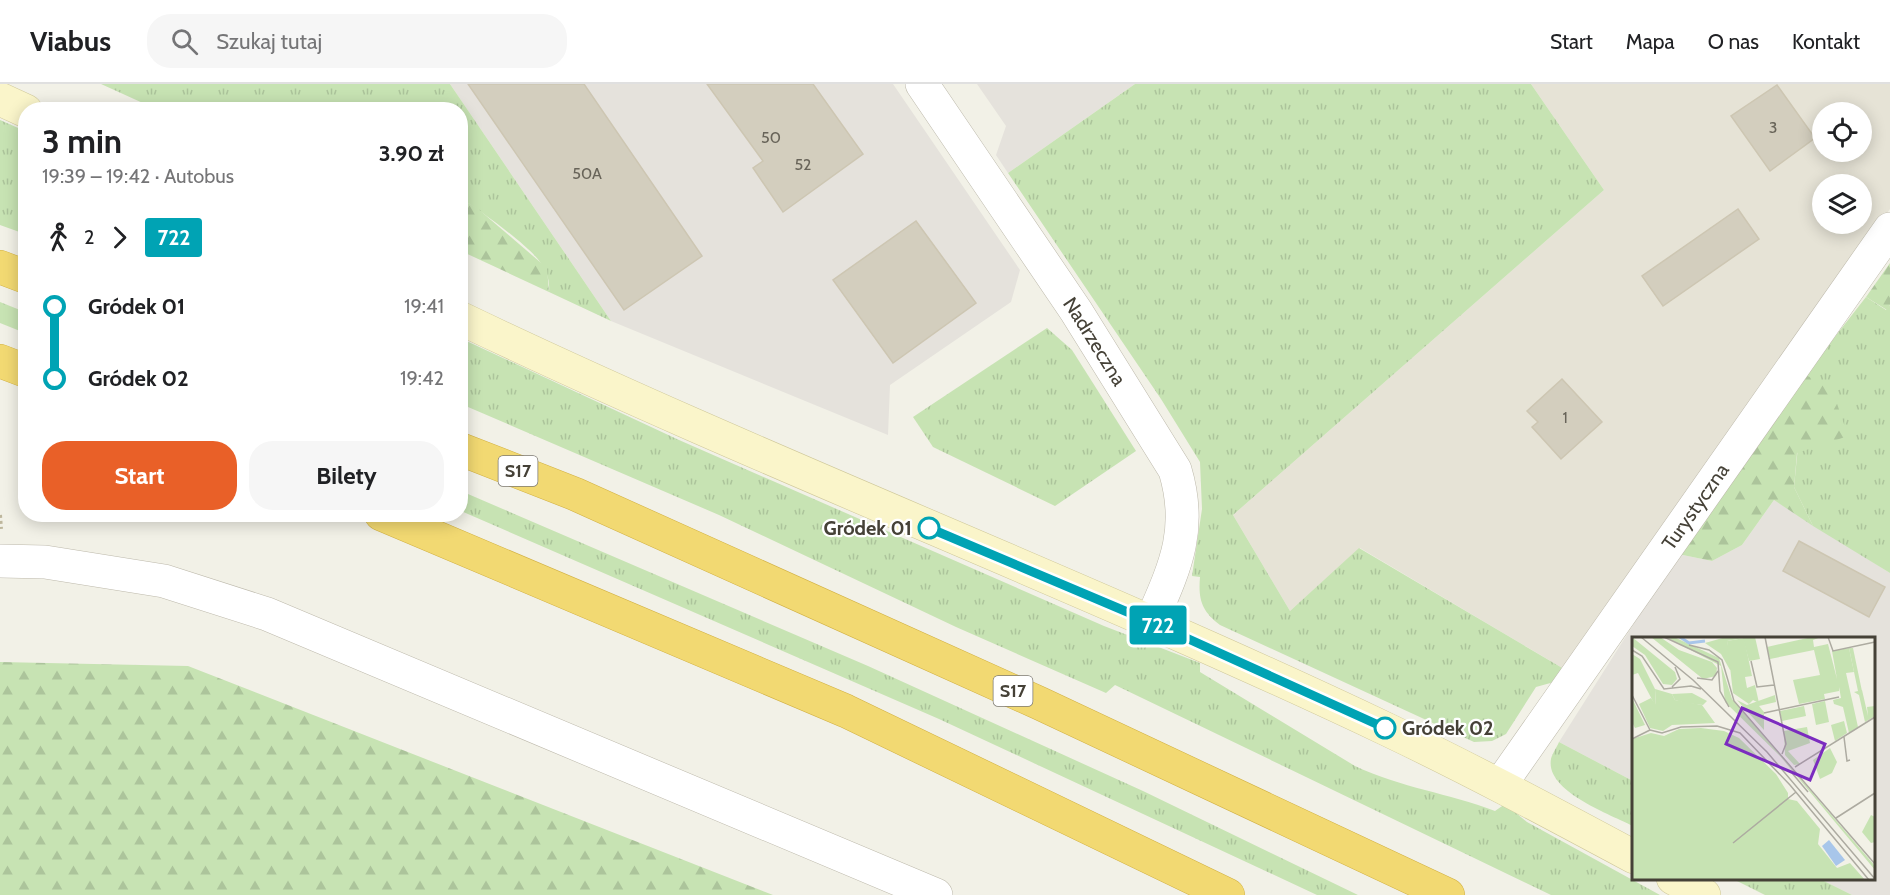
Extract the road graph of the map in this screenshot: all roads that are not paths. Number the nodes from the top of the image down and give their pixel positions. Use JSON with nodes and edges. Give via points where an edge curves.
{"nodes":[{"id":1,"x":922,"y":84,"type":"edge"},
{"id":2,"x":0,"y":99,"type":"edge"},
{"id":3,"x":18,"y":107,"type":"edge"},
{"id":4,"x":1890,"y":229,"type":"edge"},
{"id":5,"x":0,"y":267,"type":"edge"},
{"id":6,"x":18,"y":274,"type":"edge"},
{"id":7,"x":468,"y":322,"type":"edge"},
{"id":8,"x":0,"y":361,"type":"edge"},
{"id":9,"x":18,"y":368,"type":"edge"},
{"id":10,"x":468,"y":452,"type":"edge"},
{"id":11,"x":400,"y":522,"type":"edge"},
{"id":12,"x":0,"y":561,"type":"edge"},
{"id":13,"x":1151,"y":622,"type":"junction"},
{"id":14,"x":1500,"y":785,"type":"junction"},
{"id":15,"x":1632,"y":856,"type":"edge"},
{"id":16,"x":1675,"y":880,"type":"edge"},
{"id":17,"x":936,"y":895,"type":"edge"},
{"id":18,"x":1228,"y":895,"type":"edge"},
{"id":19,"x":1448,"y":895,"type":"edge"},
{"id":20,"x":1704,"y":895,"type":"edge"}],
"edges":[{"from":1,"to":13,"type":"street","name":"Nadrzeczna","via":[[1076,311],[1174,470],[1182,505],[1182,538],[1176,565]]},
{"from":2,"to":3,"type":"street"},
{"from":4,"to":14,"type":"street","name":"Turystyczna"},
{"from":5,"to":6,"type":"highway"},
{"from":7,"to":13,"type":"street","via":[[929,528]]},
{"from":8,"to":9,"type":"highway"},
{"from":10,"to":19,"type":"highway","number":"S17","via":[[575,494],[1029,698]]},
{"from":11,"to":18,"type":"highway","via":[[846,711]]},
{"from":12,"to":17,"type":"street","via":[[45,562],[164,581],[267,614]]},
{"from":13,"to":14,"type":"street"},
{"from":14,"to":15,"type":"street"},
{"from":16,"to":20,"type":"street"}]}
